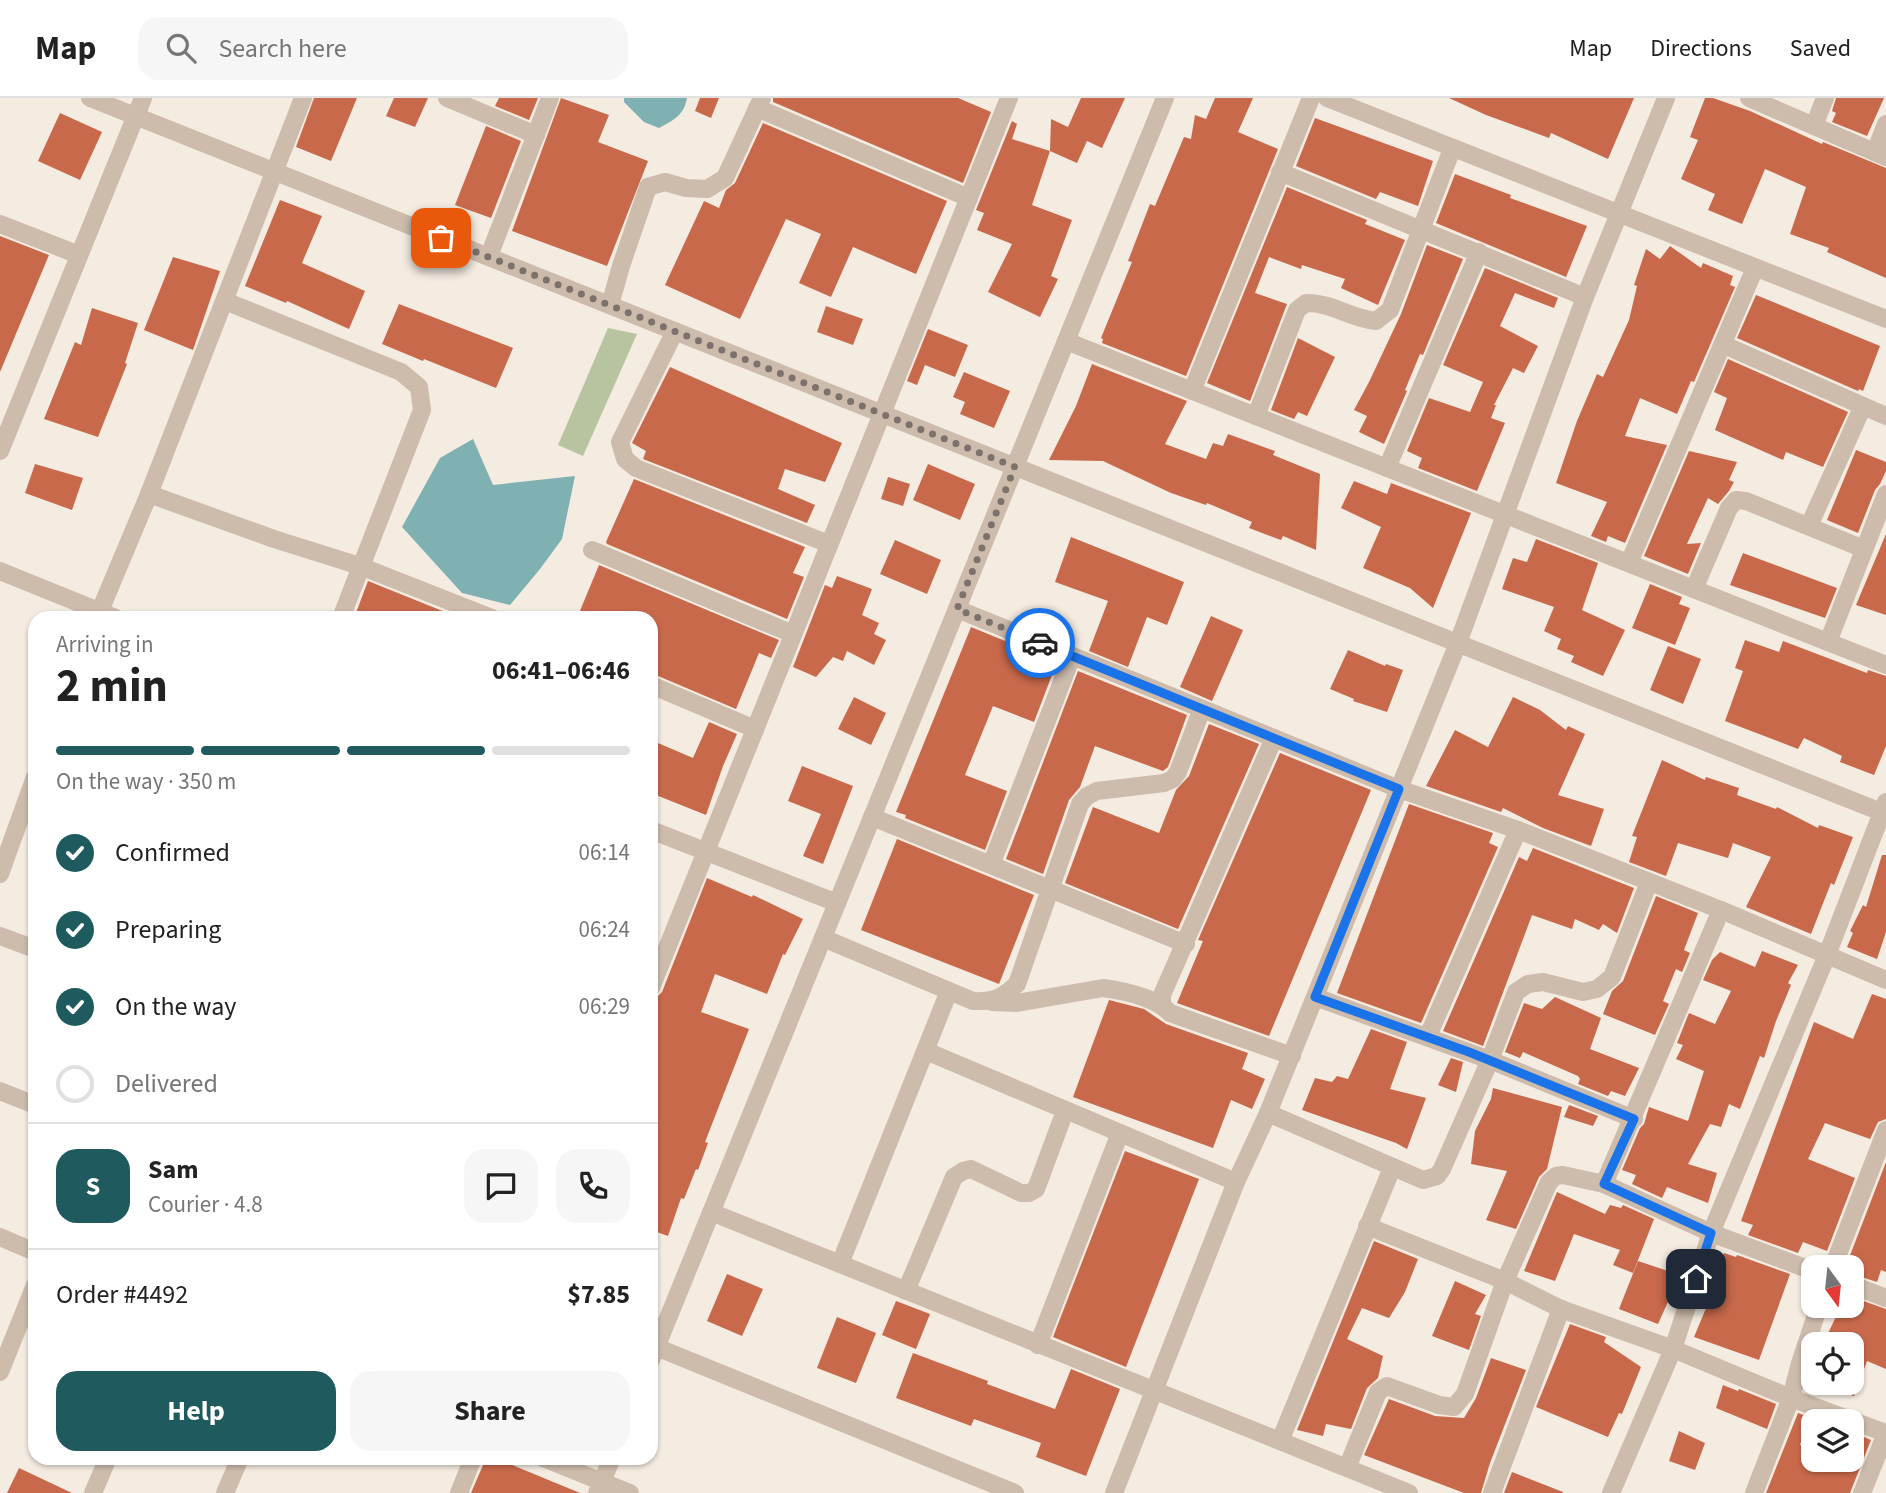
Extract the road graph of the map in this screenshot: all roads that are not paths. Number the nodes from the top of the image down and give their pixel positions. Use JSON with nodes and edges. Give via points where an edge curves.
{"nodes":[{"id":1,"x":90,"y":98,"type":"edge"},
{"id":2,"x":143,"y":98,"type":"edge"},
{"id":3,"x":303,"y":98,"type":"edge"},
{"id":4,"x":447,"y":98,"type":"edge"},
{"id":5,"x":550,"y":98,"type":"edge"},
{"id":6,"x":1165,"y":98,"type":"edge"},
{"id":7,"x":1311,"y":98,"type":"edge"},
{"id":8,"x":1327,"y":98,"type":"edge"},
{"id":9,"x":1666,"y":98,"type":"edge"},
{"id":10,"x":1749,"y":98,"type":"edge"},
{"id":11,"x":1825,"y":98,"type":"edge"},
{"id":12,"x":1005,"y":99,"type":"edge"},
{"id":13,"x":760,"y":103,"type":"edge"},
{"id":14,"x":135,"y":116,"type":"junction"},
{"id":15,"x":1886,"y":124,"type":"edge"},
{"id":16,"x":1814,"y":126,"type":"junction"},
{"id":17,"x":536,"y":135,"type":"junction"},
{"id":18,"x":1452,"y":149,"type":"junction"},
{"id":19,"x":1881,"y":154,"type":"edge"},
{"id":20,"x":1280,"y":172,"type":"junction"},
{"id":21,"x":275,"y":173,"type":"junction"},
{"id":22,"x":969,"y":198,"type":"junction"},
{"id":23,"x":1620,"y":214,"type":"junction"},
{"id":24,"x":0,"y":224,"type":"edge"},
{"id":25,"x":1421,"y":229,"type":"junction"},
{"id":26,"x":1479,"y":252,"type":"junction"},
{"id":27,"x":79,"y":256,"type":"junction"},
{"id":28,"x":489,"y":257,"type":"junction"},
{"id":29,"x":1755,"y":268,"type":"junction"},
{"id":30,"x":1586,"y":297,"type":"junction"},
{"id":31,"x":225,"y":301,"type":"junction"},
{"id":32,"x":610,"y":305,"type":"junction"},
{"id":33,"x":1886,"y":319,"type":"edge"},
{"id":34,"x":675,"y":331,"type":"junction"},
{"id":35,"x":1066,"y":341,"type":"junction"},
{"id":36,"x":1724,"y":345,"type":"junction"},
{"id":37,"x":1192,"y":391,"type":"junction"},
{"id":38,"x":1863,"y":406,"type":"junction"},
{"id":39,"x":881,"y":413,"type":"junction"},
{"id":40,"x":1256,"y":416,"type":"junction"},
{"id":41,"x":1886,"y":416,"type":"edge"},
{"id":42,"x":0,"y":451,"type":"edge"},
{"id":43,"x":1015,"y":467,"type":"junction"},
{"id":44,"x":1387,"y":468,"type":"junction"},
{"id":45,"x":149,"y":494,"type":"junction"},
{"id":46,"x":1886,"y":494,"type":"edge"},
{"id":47,"x":1506,"y":515,"type":"junction"},
{"id":48,"x":1809,"y":526,"type":"junction"},
{"id":49,"x":829,"y":544,"type":"junction"},
{"id":50,"x":592,"y":550,"type":"dead end"},
{"id":51,"x":1864,"y":550,"type":"junction"},
{"id":52,"x":1629,"y":563,"type":"junction"},
{"id":53,"x":360,"y":566,"type":"junction"},
{"id":54,"x":0,"y":572,"type":"edge"},
{"id":55,"x":1694,"y":589,"type":"junction"},
{"id":56,"x":957,"y":609,"type":"junction"},
{"id":57,"x":92,"y":611,"type":"edge"},
{"id":58,"x":106,"y":611,"type":"edge"},
{"id":59,"x":344,"y":611,"type":"edge"},
{"id":60,"x":472,"y":611,"type":"edge"},
{"id":61,"x":793,"y":634,"type":"junction"},
{"id":62,"x":1828,"y":642,"type":"junction"},
{"id":63,"x":1458,"y":643,"type":"junction"},
{"id":64,"x":1072,"y":656,"type":"junction"},
{"id":65,"x":1886,"y":665,"type":"edge"},
{"id":66,"x":658,"y":688,"type":"edge"},
{"id":67,"x":1202,"y":709,"type":"junction"},
{"id":68,"x":755,"y":729,"type":"junction"},
{"id":69,"x":1274,"y":738,"type":"junction"},
{"id":70,"x":1399,"y":789,"type":"junction"},
{"id":71,"x":28,"y":796,"type":"edge"},
{"id":72,"x":1884,"y":810,"type":"edge"},
{"id":73,"x":872,"y":817,"type":"junction"},
{"id":74,"x":1518,"y":830,"type":"junction"},
{"id":75,"x":658,"y":833,"type":"edge"},
{"id":76,"x":706,"y":852,"type":"junction"},
{"id":77,"x":991,"y":865,"type":"junction"},
{"id":78,"x":0,"y":874,"type":"edge"},
{"id":79,"x":1649,"y":882,"type":"junction"},
{"id":80,"x":1049,"y":888,"type":"junction"},
{"id":81,"x":837,"y":903,"type":"junction"},
{"id":82,"x":1721,"y":910,"type":"junction"},
{"id":83,"x":0,"y":936,"type":"edge"},
{"id":84,"x":823,"y":938,"type":"junction"},
{"id":85,"x":1186,"y":944,"type":"junction"},
{"id":86,"x":28,"y":946,"type":"edge"},
{"id":87,"x":1827,"y":955,"type":"junction"},
{"id":88,"x":658,"y":966,"type":"edge"},
{"id":89,"x":1886,"y":980,"type":"edge"},
{"id":90,"x":949,"y":991,"type":"junction"},
{"id":91,"x":1315,"y":997,"type":"junction"},
{"id":92,"x":990,"y":1002,"type":"junction"},
{"id":93,"x":1162,"y":1004,"type":"junction"},
{"id":94,"x":1428,"y":1037,"type":"junction"},
{"id":95,"x":926,"y":1051,"type":"junction"},
{"id":96,"x":1292,"y":1056,"type":"junction"},
{"id":97,"x":1490,"y":1060,"type":"junction"},
{"id":98,"x":0,"y":1091,"type":"edge"},
{"id":99,"x":28,"y":1102,"type":"edge"},
{"id":100,"x":1065,"y":1111,"type":"junction"},
{"id":101,"x":1268,"y":1113,"type":"junction"},
{"id":102,"x":1634,"y":1119,"type":"junction"},
{"id":103,"x":1886,"y":1130,"type":"edge"},
{"id":104,"x":1120,"y":1133,"type":"junction"},
{"id":105,"x":1392,"y":1168,"type":"junction"},
{"id":106,"x":1236,"y":1182,"type":"junction"},
{"id":107,"x":1604,"y":1184,"type":"junction"},
{"id":108,"x":711,"y":1212,"type":"junction"},
{"id":109,"x":1367,"y":1226,"type":"junction"},
{"id":110,"x":1711,"y":1233,"type":"junction"},
{"id":111,"x":0,"y":1237,"type":"edge"},
{"id":112,"x":28,"y":1249,"type":"edge"},
{"id":113,"x":1838,"y":1255,"type":"edge"},
{"id":114,"x":840,"y":1264,"type":"junction"},
{"id":115,"x":1801,"y":1266,"type":"edge"},
{"id":116,"x":1505,"y":1281,"type":"junction"},
{"id":117,"x":1864,"y":1290,"type":"edge"},
{"id":118,"x":906,"y":1291,"type":"junction"},
{"id":119,"x":1886,"y":1298,"type":"edge"},
{"id":120,"x":28,"y":1302,"type":"edge"},
{"id":121,"x":1561,"y":1309,"type":"junction"},
{"id":122,"x":1815,"y":1318,"type":"edge"},
{"id":123,"x":658,"y":1339,"type":"edge"},
{"id":124,"x":1038,"y":1345,"type":"junction"},
{"id":125,"x":1673,"y":1349,"type":"junction"},
{"id":126,"x":658,"y":1353,"type":"edge"},
{"id":127,"x":0,"y":1372,"type":"edge"},
{"id":128,"x":1156,"y":1392,"type":"junction"},
{"id":129,"x":1791,"y":1398,"type":"junction"},
{"id":130,"x":1886,"y":1433,"type":"edge"},
{"id":131,"x":1280,"y":1441,"type":"junction"},
{"id":132,"x":105,"y":1465,"type":"edge"},
{"id":133,"x":237,"y":1465,"type":"edge"},
{"id":134,"x":469,"y":1465,"type":"edge"},
{"id":135,"x":557,"y":1465,"type":"edge"},
{"id":136,"x":609,"y":1465,"type":"edge"},
{"id":137,"x":1347,"y":1468,"type":"junction"},
{"id":138,"x":600,"y":1487,"type":"edge"},
{"id":139,"x":93,"y":1493,"type":"edge"},
{"id":140,"x":225,"y":1493,"type":"edge"},
{"id":141,"x":459,"y":1493,"type":"edge"},
{"id":142,"x":630,"y":1493,"type":"edge"},
{"id":143,"x":1015,"y":1493,"type":"edge"},
{"id":144,"x":1115,"y":1493,"type":"edge"},
{"id":145,"x":1409,"y":1493,"type":"edge"},
{"id":146,"x":1492,"y":1493,"type":"edge"},
{"id":147,"x":1611,"y":1493,"type":"edge"},
{"id":148,"x":1754,"y":1493,"type":"edge"},
{"id":149,"x":1862,"y":1493,"type":"edge"}],
"edges":[{"from":1,"to":14,"type":"street"},
{"from":2,"to":14,"type":"street"},
{"from":3,"to":21,"type":"street"},
{"from":4,"to":17,"type":"street"},
{"from":5,"to":17,"type":"street"},
{"from":6,"to":35,"type":"street"},
{"from":7,"to":20,"type":"street"},
{"from":8,"to":18,"type":"street"},
{"from":9,"to":23,"type":"street"},
{"from":10,"to":16,"type":"street"},
{"from":11,"to":16,"type":"street"},
{"from":12,"to":22,"type":"street"},
{"from":13,"to":22,"type":"street"},
{"from":13,"to":32,"type":"street","via":[[725,178],[707,189],[665,181],[648,187]]},
{"from":14,"to":21,"type":"street"},
{"from":14,"to":27,"type":"street"},
{"from":15,"to":19,"type":"street"},
{"from":16,"to":19,"type":"street"},
{"from":17,"to":28,"type":"street"},
{"from":18,"to":23,"type":"street"},
{"from":18,"to":25,"type":"street"},
{"from":20,"to":25,"type":"street"},
{"from":20,"to":37,"type":"street"},
{"from":21,"to":28,"type":"street"},
{"from":21,"to":31,"type":"street"},
{"from":22,"to":39,"type":"street"},
{"from":23,"to":29,"type":"street"},
{"from":23,"to":30,"type":"street"},
{"from":24,"to":27,"type":"street"},
{"from":25,"to":26,"type":"street"},
{"from":25,"to":40,"type":"street","via":[[1390,310],[1376,321],[1316,303],[1297,310]]},
{"from":26,"to":30,"type":"street"},
{"from":26,"to":44,"type":"street"},
{"from":27,"to":42,"type":"street"},
{"from":28,"to":32,"type":"street"},
{"from":29,"to":33,"type":"street"},
{"from":29,"to":36,"type":"street"},
{"from":30,"to":47,"type":"street"},
{"from":31,"to":45,"type":"street"},
{"from":31,"to":53,"type":"street","via":[[401,372],[419,387],[422,410]]},
{"from":32,"to":34,"type":"street"},
{"from":34,"to":39,"type":"street"},
{"from":34,"to":49,"type":"street","via":[[620,442],[625,459],[636,468]]},
{"from":35,"to":37,"type":"street"},
{"from":35,"to":43,"type":"street"},
{"from":36,"to":38,"type":"street"},
{"from":36,"to":52,"type":"street"},
{"from":37,"to":40,"type":"street"},
{"from":38,"to":41,"type":"street"},
{"from":38,"to":48,"type":"street"},
{"from":39,"to":43,"type":"street"},
{"from":39,"to":49,"type":"street"},
{"from":40,"to":44,"type":"street"},
{"from":43,"to":56,"type":"street"},
{"from":43,"to":63,"type":"street"},
{"from":44,"to":47,"type":"street"},
{"from":45,"to":53,"type":"street"},
{"from":45,"to":58,"type":"street"},
{"from":46,"to":51,"type":"street"},
{"from":47,"to":52,"type":"street"},
{"from":47,"to":63,"type":"street"},
{"from":48,"to":51,"type":"street"},
{"from":48,"to":55,"type":"street","via":[[1736,500]]},
{"from":49,"to":61,"type":"street"},
{"from":50,"to":61,"type":"street"},
{"from":51,"to":62,"type":"street"},
{"from":52,"to":55,"type":"street"},
{"from":53,"to":59,"type":"street"},
{"from":53,"to":60,"type":"street"},
{"from":54,"to":57,"type":"street"},
{"from":55,"to":62,"type":"street"},
{"from":56,"to":64,"type":"street"},
{"from":56,"to":73,"type":"street"},
{"from":61,"to":68,"type":"street"},
{"from":62,"to":65,"type":"street"},
{"from":63,"to":70,"type":"street"},
{"from":63,"to":72,"type":"street"},
{"from":64,"to":67,"type":"street"},
{"from":64,"to":77,"type":"street"},
{"from":66,"to":68,"type":"street"},
{"from":67,"to":69,"type":"street"},
{"from":67,"to":80,"type":"street","via":[[1173,779],[1097,791],[1080,804]]},
{"from":68,"to":76,"type":"street"},
{"from":69,"to":70,"type":"street"},
{"from":69,"to":85,"type":"street"},
{"from":70,"to":74,"type":"street"},
{"from":70,"to":91,"type":"street"},
{"from":71,"to":78,"type":"street"},
{"from":72,"to":87,"type":"street"},
{"from":73,"to":77,"type":"street"},
{"from":73,"to":81,"type":"street"},
{"from":74,"to":79,"type":"street"},
{"from":74,"to":94,"type":"street"},
{"from":75,"to":76,"type":"street"},
{"from":76,"to":81,"type":"street"},
{"from":76,"to":88,"type":"street"},
{"from":77,"to":80,"type":"street"},
{"from":79,"to":82,"type":"street"},
{"from":79,"to":97,"type":"street","via":[[1612,977],[1597,989],[1583,992],[1543,982],[1516,992]]},
{"from":80,"to":85,"type":"street"},
{"from":80,"to":92,"type":"street","via":[[1017,984]]},
{"from":81,"to":84,"type":"street"},
{"from":82,"to":87,"type":"street"},
{"from":82,"to":102,"type":"street"},
{"from":83,"to":86,"type":"street"},
{"from":84,"to":90,"type":"street"},
{"from":84,"to":108,"type":"street"},
{"from":85,"to":93,"type":"street"},
{"from":87,"to":89,"type":"street"},
{"from":87,"to":110,"type":"street"},
{"from":90,"to":92,"type":"street"},
{"from":90,"to":95,"type":"street"},
{"from":91,"to":94,"type":"street"},
{"from":91,"to":96,"type":"street"},
{"from":92,"to":93,"type":"street","via":[[1017,1003],[1103,988]]},
{"from":93,"to":96,"type":"street","via":[[1170,1013]]},
{"from":94,"to":97,"type":"street"},
{"from":95,"to":100,"type":"street"},
{"from":95,"to":114,"type":"street"},
{"from":96,"to":101,"type":"street"},
{"from":97,"to":102,"type":"street"},
{"from":97,"to":105,"type":"street","via":[[1437,1176],[1423,1180]]},
{"from":98,"to":99,"type":"street"},
{"from":100,"to":104,"type":"street"},
{"from":100,"to":118,"type":"street","via":[[1037,1189],[1021,1193],[971,1169],[954,1177]]},
{"from":101,"to":105,"type":"street"},
{"from":101,"to":106,"type":"street"},
{"from":102,"to":107,"type":"street"},
{"from":103,"to":113,"type":"street"},
{"from":104,"to":106,"type":"street"},
{"from":104,"to":124,"type":"street"},
{"from":105,"to":109,"type":"street"},
{"from":106,"to":128,"type":"street"},
{"from":107,"to":110,"type":"street"},
{"from":107,"to":116,"type":"street","via":[[1563,1175],[1549,1182]]},
{"from":108,"to":114,"type":"street"},
{"from":108,"to":123,"type":"street"},
{"from":109,"to":116,"type":"street"},
{"from":109,"to":131,"type":"street"},
{"from":110,"to":115,"type":"street"},
{"from":110,"to":125,"type":"street"},
{"from":111,"to":112,"type":"street"},
{"from":114,"to":118,"type":"street"},
{"from":116,"to":121,"type":"street"},
{"from":116,"to":137,"type":"street","via":[[1465,1394],[1454,1407],[1387,1386],[1378,1392]]},
{"from":117,"to":119,"type":"street"},
{"from":118,"to":124,"type":"street"},
{"from":120,"to":127,"type":"street"},
{"from":121,"to":125,"type":"street"},
{"from":121,"to":146,"type":"street"},
{"from":122,"to":129,"type":"street"},
{"from":124,"to":128,"type":"street"},
{"from":125,"to":129,"type":"street"},
{"from":125,"to":147,"type":"street"},
{"from":126,"to":143,"type":"street"},
{"from":128,"to":131,"type":"street"},
{"from":128,"to":144,"type":"street"},
{"from":129,"to":130,"type":"street"},
{"from":129,"to":148,"type":"street"},
{"from":130,"to":149,"type":"street"},
{"from":131,"to":137,"type":"street"},
{"from":132,"to":139,"type":"street"},
{"from":133,"to":140,"type":"street"},
{"from":134,"to":141,"type":"street"},
{"from":135,"to":138,"type":"street"},
{"from":136,"to":138,"type":"street"},
{"from":137,"to":145,"type":"street"},
{"from":138,"to":142,"type":"street"}]}
